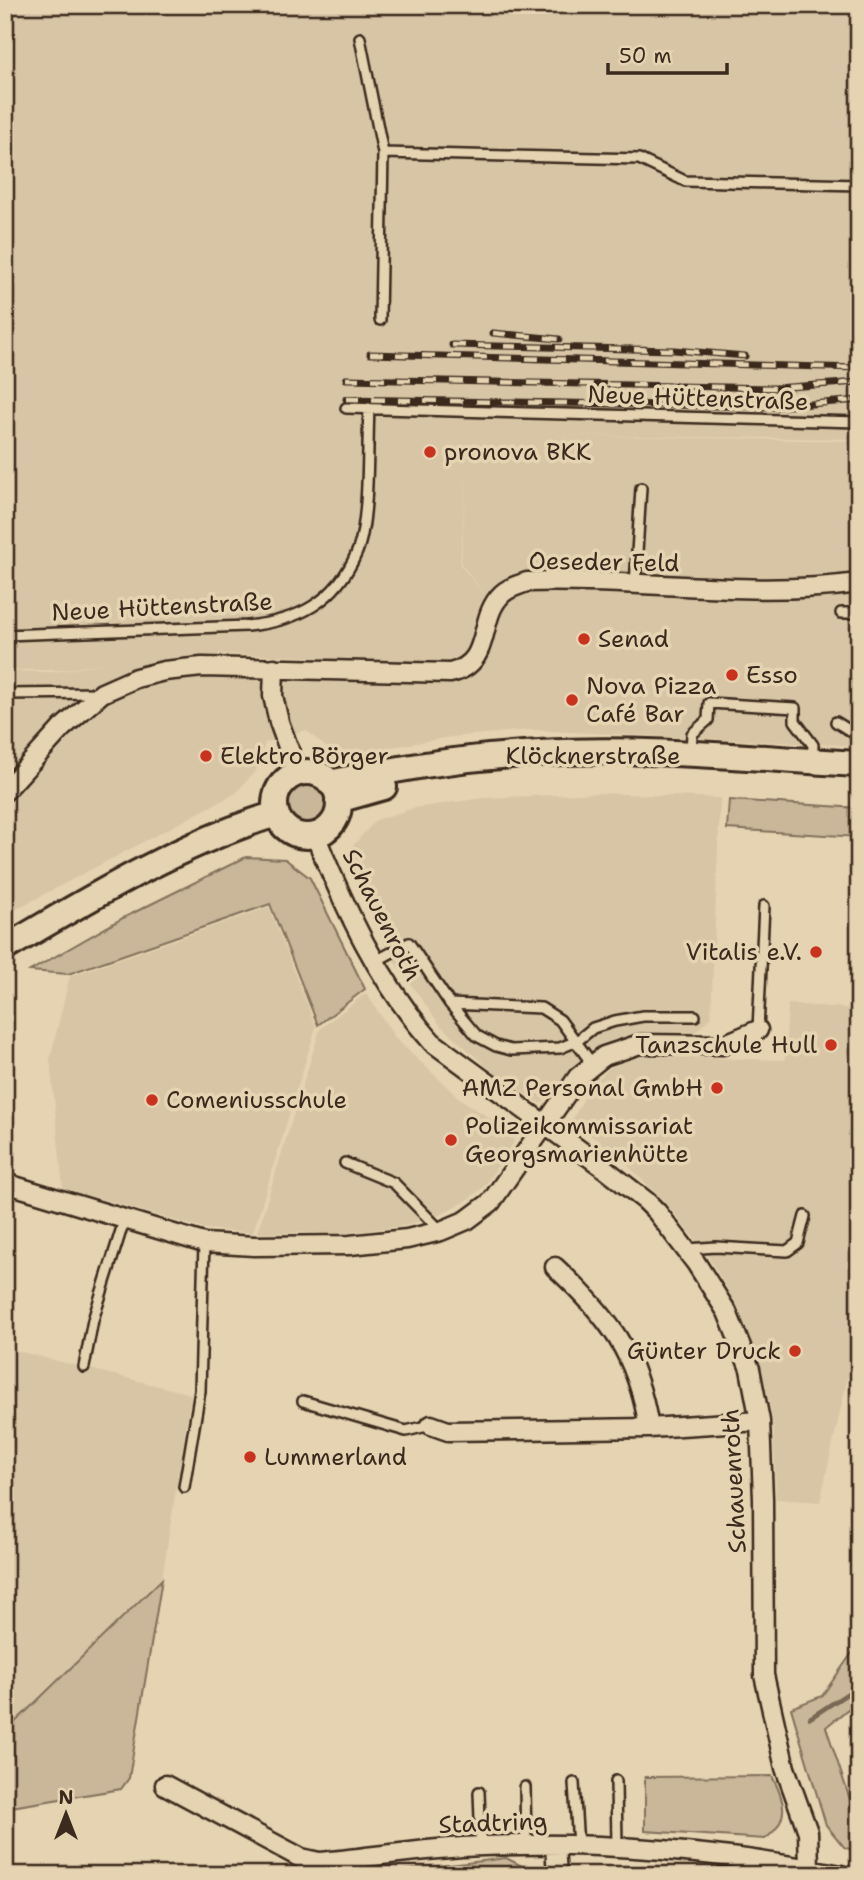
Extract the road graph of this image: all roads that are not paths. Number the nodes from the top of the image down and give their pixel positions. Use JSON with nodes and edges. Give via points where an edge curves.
{"nodes":[{"id":1,"x":360,"y":38,"type":"dead end"},
{"id":2,"x":383,"y":153,"type":"junction"},
{"id":3,"x":859,"y":185,"type":"edge"},
{"id":4,"x":380,"y":320,"type":"dead end"},
{"id":5,"x":346,"y":408,"type":"dead end"},
{"id":6,"x":369,"y":408,"type":"junction"},
{"id":7,"x":859,"y":422,"type":"edge"},
{"id":8,"x":641,"y":488,"type":"dead end"},
{"id":9,"x":859,"y":583,"type":"edge"},
{"id":10,"x":635,"y":585,"type":"junction"},
{"id":11,"x":859,"y":612,"type":"edge"},
{"id":12,"x":841,"y":613,"type":"dead end"},
{"id":13,"x":5,"y":635,"type":"edge"},
{"id":14,"x":274,"y":668,"type":"junction"},
{"id":15,"x":102,"y":693,"type":"junction"},
{"id":16,"x":5,"y":694,"type":"edge"},
{"id":17,"x":836,"y":722,"type":"dead end"},
{"id":18,"x":859,"y":732,"type":"edge"},
{"id":19,"x":691,"y":755,"type":"junction"},
{"id":20,"x":812,"y":762,"type":"junction"},
{"id":21,"x":859,"y":764,"type":"edge"},
{"id":22,"x":298,"y":774,"type":"junction"},
{"id":23,"x":719,"y":774,"type":"junction"},
{"id":24,"x":859,"y":781,"type":"edge"},
{"id":25,"x":5,"y":791,"type":"edge"},
{"id":26,"x":334,"y":792,"type":"junction"},
{"id":27,"x":276,"y":814,"type":"junction"},
{"id":28,"x":315,"y":835,"type":"junction"},
{"id":29,"x":764,"y":906,"type":"dead end"},
{"id":30,"x":5,"y":948,"type":"edge"},
{"id":31,"x":374,"y":962,"type":"junction"},
{"id":32,"x":450,"y":1004,"type":"junction"},
{"id":33,"x":695,"y":1016,"type":"dead end"},
{"id":34,"x":758,"y":1030,"type":"joint"},
{"id":35,"x":577,"y":1041,"type":"junction"},
{"id":36,"x":593,"y":1065,"type":"junction"},
{"id":37,"x":544,"y":1126,"type":"junction"},
{"id":38,"x":345,"y":1163,"type":"dead end"},
{"id":39,"x":5,"y":1184,"type":"edge"},
{"id":40,"x":805,"y":1216,"type":"dead end"},
{"id":41,"x":124,"y":1221,"type":"junction"},
{"id":42,"x":441,"y":1231,"type":"junction"},
{"id":43,"x":204,"y":1243,"type":"junction"},
{"id":44,"x":685,"y":1249,"type":"junction"},
{"id":45,"x":555,"y":1267,"type":"dead end"},
{"id":46,"x":84,"y":1367,"type":"dead end"},
{"id":47,"x":303,"y":1401,"type":"dead end"},
{"id":48,"x":760,"y":1421,"type":"junction"},
{"id":49,"x":431,"y":1425,"type":"joint"},
{"id":50,"x":649,"y":1428,"type":"junction"},
{"id":51,"x":184,"y":1487,"type":"dead end"},
{"id":52,"x":616,"y":1781,"type":"dead end"},
{"id":53,"x":574,"y":1783,"type":"dead end"},
{"id":54,"x":164,"y":1786,"type":"dead end"},
{"id":55,"x":525,"y":1787,"type":"dead end"},
{"id":56,"x":479,"y":1792,"type":"dead end"},
{"id":57,"x":526,"y":1845,"type":"junction"},
{"id":58,"x":555,"y":1845,"type":"junction"},
{"id":59,"x":481,"y":1846,"type":"junction"},
{"id":60,"x":578,"y":1846,"type":"junction"},
{"id":61,"x":617,"y":1847,"type":"junction"},
{"id":62,"x":324,"y":1869,"type":"edge"},
{"id":63,"x":809,"y":1869,"type":"junction"},
{"id":64,"x":837,"y":1874,"type":"edge"},
{"id":65,"x":557,"y":1875,"type":"edge"}],
"edges":[{"from":1,"to":2,"type":"lane"},
{"from":2,"to":3,"type":"lane","via":[[639,159],[685,181]]},
{"from":2,"to":4,"type":"lane"},
{"from":5,"to":6,"type":"lane","name":"Neue Hüttenstraße"},
{"from":6,"to":7,"type":"lane","name":"Neue Hüttenstraße"},
{"from":6,"to":13,"type":"lane","name":"Neue Hüttenstraße","via":[[364,520],[357,551],[324,598],[303,613],[276,623],[247,626]]},
{"from":8,"to":10,"type":"lane"},
{"from":9,"to":10,"type":"street","name":"Oeseder Feld","via":[[756,589]]},
{"from":10,"to":14,"type":"street","name":"Oeseder Feld","via":[[548,582],[515,586],[495,603],[479,650],[464,670]]},
{"from":11,"to":12,"type":"lane"},
{"from":14,"to":15,"type":"street","via":[[164,671]]},
{"from":14,"to":22,"type":"street","via":[[273,696]]},
{"from":15,"to":16,"type":"lane"},
{"from":15,"to":25,"type":"street","via":[[62,727]]},
{"from":17,"to":18,"type":"lane"},
{"from":19,"to":20,"type":"main road","name":"Klöcknerstraße"},
{"from":19,"to":20,"type":"lane","via":[[692,734],[708,720],[709,703],[795,708],[794,722],[813,745]]},
{"from":19,"to":26,"type":"main road","name":"Klöcknerstraße","via":[[491,757],[415,766]]},
{"from":20,"to":21,"type":"main road","name":"Klöcknerstraße"},
{"from":20,"to":23,"type":"main road","via":[[812,769],[732,766]]},
{"from":22,"to":26,"type":"main road","via":[[317,774]]},
{"from":22,"to":27,"type":"main road","via":[[288,778],[276,794]]},
{"from":23,"to":24,"type":"main road","name":"Klöcknerstraße"},
{"from":23,"to":26,"type":"main road","name":"Klöcknerstraße","via":[[603,768],[522,770]]},
{"from":26,"to":28,"type":"main road","via":[[337,815]]},
{"from":27,"to":28,"type":"main road","via":[[288,830]]},
{"from":27,"to":30,"type":"main road","via":[[175,853]]},
{"from":28,"to":31,"type":"street","name":"Schauenroth"},
{"from":29,"to":34,"type":"lane"},
{"from":31,"to":32,"type":"lane","via":[[410,943]]},
{"from":31,"to":37,"type":"street","name":"Schauenroth","via":[[432,1042]]},
{"from":32,"to":35,"type":"lane","via":[[541,1008],[560,1020]]},
{"from":32,"to":35,"type":"lane","via":[[477,1036],[496,1046],[530,1050],[560,1048]]},
{"from":33,"to":35,"type":"lane","via":[[615,1021],[593,1028]]},
{"from":34,"to":36,"type":"street","via":[[723,1045],[640,1044],[604,1056]]},
{"from":35,"to":36,"type":"lane"},
{"from":36,"to":37,"type":"street","via":[[578,1077]]},
{"from":37,"to":42,"type":"street","via":[[491,1202],[467,1220]]},
{"from":37,"to":44,"type":"street","name":"Schauenroth","via":[[646,1201]]},
{"from":38,"to":42,"type":"lane","via":[[394,1182]]},
{"from":39,"to":41,"type":"street"},
{"from":40,"to":44,"type":"lane","via":[[798,1243],[787,1251]]},
{"from":41,"to":43,"type":"street"},
{"from":41,"to":46,"type":"lane","via":[[93,1320]]},
{"from":42,"to":43,"type":"street","via":[[350,1245]]},
{"from":43,"to":51,"type":"lane","via":[[200,1391]]},
{"from":44,"to":48,"type":"street","name":"Schauenroth","via":[[727,1312],[750,1369]]},
{"from":45,"to":50,"type":"street","via":[[612,1328],[631,1360]]},
{"from":47,"to":49,"type":"lane","via":[[406,1431]]},
{"from":48,"to":50,"type":"street"},
{"from":48,"to":63,"type":"street","name":"Schauenroth","via":[[764,1675],[785,1768],[808,1832]]},
{"from":49,"to":50,"type":"street","via":[[448,1432]]},
{"from":52,"to":61,"type":"lane"},
{"from":53,"to":60,"type":"lane"},
{"from":54,"to":62,"type":"street","name":"Stadtring"},
{"from":55,"to":57,"type":"lane"},
{"from":56,"to":59,"type":"lane"},
{"from":57,"to":58,"type":"street","name":"Stadtring"},
{"from":57,"to":59,"type":"street","name":"Stadtring"},
{"from":58,"to":60,"type":"street","name":"Stadtring"},
{"from":58,"to":65,"type":"street"},
{"from":59,"to":62,"type":"street","name":"Stadtring","via":[[382,1854]]},
{"from":60,"to":61,"type":"street","name":"Stadtring"},
{"from":61,"to":63,"type":"street","name":"Stadtring"},
{"from":63,"to":64,"type":"street","name":"Stadtring"}]}
